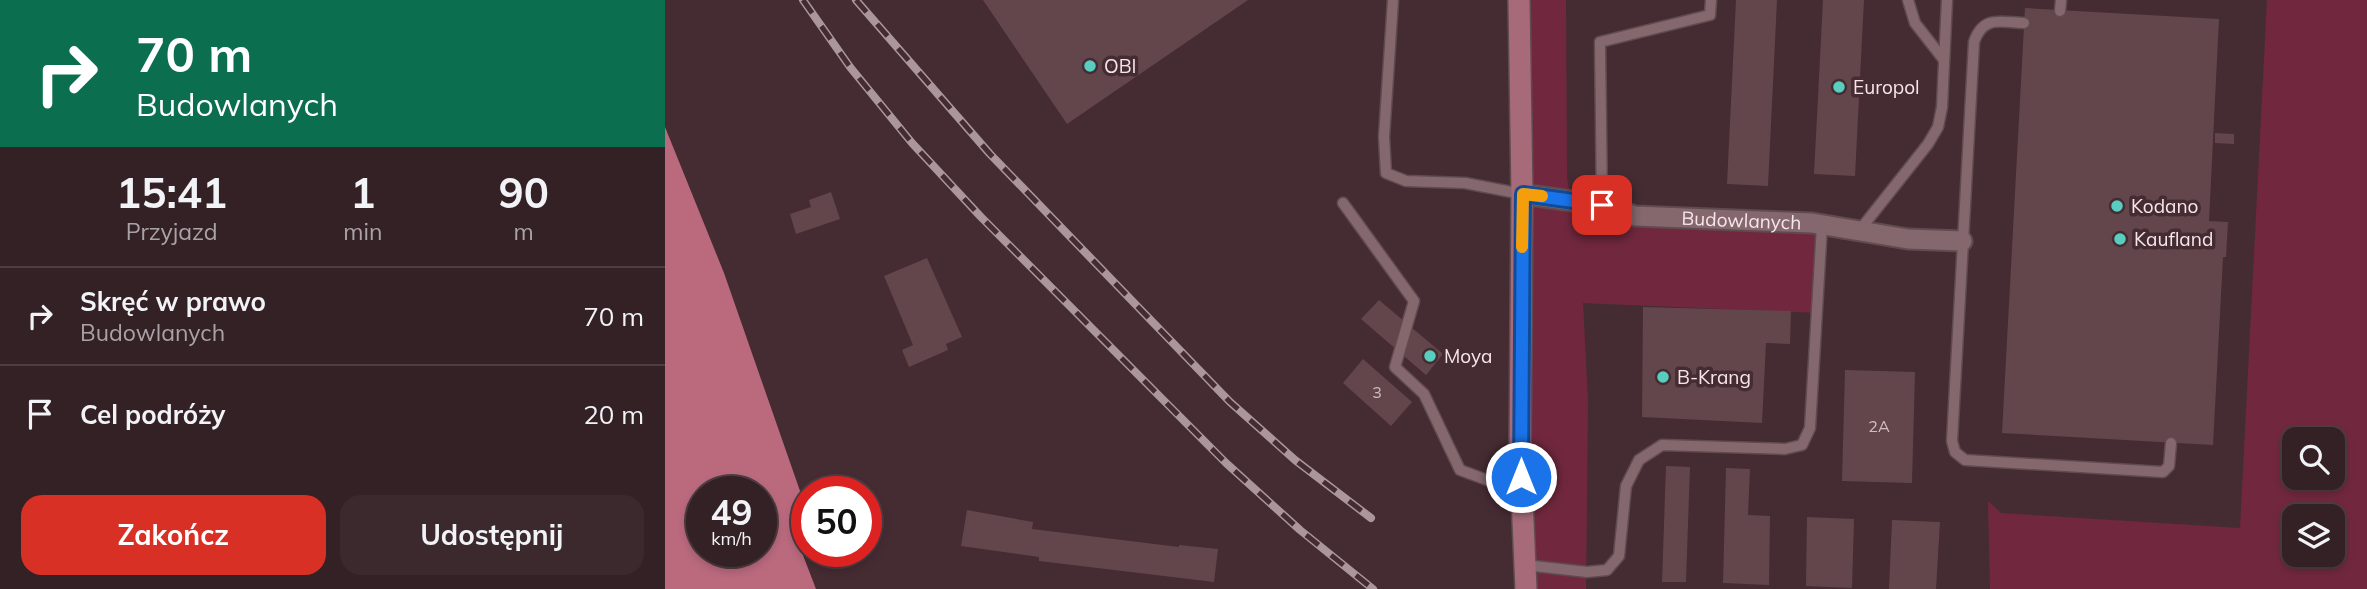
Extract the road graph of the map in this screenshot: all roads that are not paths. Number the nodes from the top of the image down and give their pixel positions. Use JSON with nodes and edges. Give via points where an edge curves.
{"nodes":[{"id":1,"x":1393,"y":0,"type":"edge"},
{"id":2,"x":1519,"y":0,"type":"edge"},
{"id":3,"x":1711,"y":0,"type":"edge"},
{"id":4,"x":1908,"y":0,"type":"edge"},
{"id":5,"x":1947,"y":0,"type":"edge"},
{"id":6,"x":2024,"y":23,"type":"dead end"},
{"id":7,"x":1944,"y":60,"type":"junction"},
{"id":8,"x":1523,"y":194,"type":"junction"},
{"id":9,"x":1343,"y":203,"type":"dead end"},
{"id":10,"x":1602,"y":205,"type":"junction"},
{"id":11,"x":1822,"y":225,"type":"junction"},
{"id":12,"x":1859,"y":231,"type":"junction"},
{"id":13,"x":1962,"y":241,"type":"junction"},
{"id":14,"x":2171,"y":443,"type":"dead end"},
{"id":15,"x":1521,"y":503,"type":"junction"},
{"id":16,"x":1525,"y":565,"type":"junction"},
{"id":17,"x":1526,"y":589,"type":"edge"}],
"edges":[{"from":1,"to":8,"type":"lane","via":[[1386,173],[1406,181],[1465,183]]},
{"from":2,"to":8,"type":"main road"},
{"from":3,"to":10,"type":"lane","via":[[1710,15],[1600,42]]},
{"from":4,"to":7,"type":"lane","via":[[1915,23]]},
{"from":5,"to":7,"type":"lane"},
{"from":6,"to":13,"type":"lane","via":[[1985,24],[1974,42]]},
{"from":7,"to":12,"type":"lane","via":[[1938,127]]},
{"from":8,"to":10,"type":"street","name":"Budowlanych"},
{"from":8,"to":15,"type":"main road"},
{"from":9,"to":15,"type":"lane","via":[[1414,301],[1395,368],[1424,394],[1460,470],[1499,484]]},
{"from":10,"to":11,"type":"street","name":"Budowlanych","via":[[1635,216]]},
{"from":11,"to":12,"type":"street","name":"Budowlanych"},
{"from":11,"to":16,"type":"lane","via":[[1810,428],[1802,445],[1785,449],[1662,445],[1639,460],[1626,486],[1619,556],[1607,570]]},
{"from":12,"to":13,"type":"street","name":"Budowlanych"},
{"from":13,"to":14,"type":"lane","via":[[1955,452],[1965,460],[2163,472],[2169,466]]},
{"from":15,"to":16,"type":"main road"},
{"from":16,"to":17,"type":"main road"}]}
